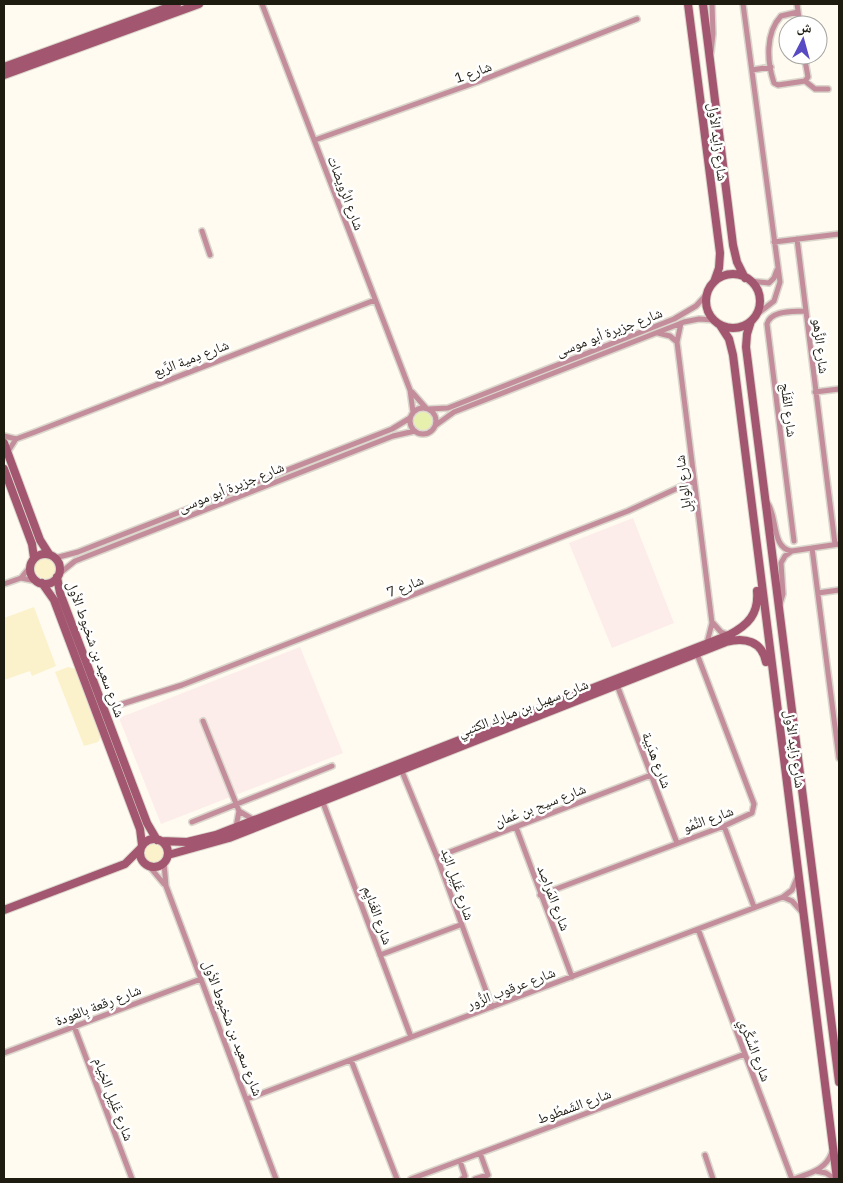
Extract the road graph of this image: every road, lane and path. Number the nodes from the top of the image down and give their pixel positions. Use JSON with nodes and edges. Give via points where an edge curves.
{"nodes":[{"id":1,"x":177,"y":4,"type":"edge"},
{"id":2,"x":199,"y":4,"type":"edge"},
{"id":3,"x":262,"y":4,"type":"edge"},
{"id":4,"x":688,"y":4,"type":"edge"},
{"id":5,"x":703,"y":4,"type":"edge"},
{"id":6,"x":712,"y":4,"type":"edge"},
{"id":7,"x":743,"y":4,"type":"edge"},
{"id":8,"x":797,"y":4,"type":"edge"},
{"id":9,"x":798,"y":12,"type":"junction"},
{"id":10,"x":798,"y":15,"type":"edge"},
{"id":11,"x":637,"y":19,"type":"dead end"},
{"id":12,"x":710,"y":55,"type":"junction"},
{"id":13,"x":806,"y":65,"type":"edge"},
{"id":14,"x":4,"y":67,"type":"edge"},
{"id":15,"x":772,"y":67,"type":"junction"},
{"id":16,"x":752,"y":70,"type":"junction"},
{"id":17,"x":4,"y":74,"type":"edge"},
{"id":18,"x":805,"y":82,"type":"junction"},
{"id":19,"x":828,"y":89,"type":"dead end"},
{"id":20,"x":315,"y":140,"type":"junction"},
{"id":21,"x":202,"y":232,"type":"dead end"},
{"id":22,"x":839,"y":234,"type":"edge"},
{"id":23,"x":796,"y":239,"type":"junction"},
{"id":24,"x":774,"y":242,"type":"junction"},
{"id":25,"x":210,"y":255,"type":"dead end"},
{"id":26,"x":777,"y":266,"type":"junction"},
{"id":27,"x":747,"y":279,"type":"junction"},
{"id":28,"x":714,"y":282,"type":"junction"},
{"id":29,"x":707,"y":294,"type":"junction"},
{"id":30,"x":375,"y":300,"type":"junction"},
{"id":31,"x":805,"y":311,"type":"junction"},
{"id":32,"x":754,"y":318,"type":"junction"},
{"id":33,"x":717,"y":322,"type":"junction"},
{"id":34,"x":682,"y":323,"type":"junction"},
{"id":35,"x":656,"y":332,"type":"junction"},
{"id":36,"x":677,"y":342,"type":"junction"},
{"id":37,"x":839,"y":389,"type":"edge"},
{"id":38,"x":410,"y":390,"type":"junction"},
{"id":39,"x":815,"y":392,"type":"junction"},
{"id":40,"x":428,"y":408,"type":"junction"},
{"id":41,"x":412,"y":415,"type":"junction"},
{"id":42,"x":436,"y":425,"type":"junction"},
{"id":43,"x":415,"y":431,"type":"junction"},
{"id":44,"x":4,"y":436,"type":"edge"},
{"id":45,"x":16,"y":439,"type":"junction"},
{"id":46,"x":4,"y":444,"type":"edge"},
{"id":47,"x":7,"y":453,"type":"junction"},
{"id":48,"x":4,"y":469,"type":"edge"},
{"id":49,"x":693,"y":481,"type":"junction"},
{"id":50,"x":766,"y":500,"type":"junction"},
{"id":51,"x":754,"y":520,"type":"junction"},
{"id":52,"x":794,"y":541,"type":"dead end"},
{"id":53,"x":837,"y":544,"type":"edge"},
{"id":54,"x":812,"y":548,"type":"junction"},
{"id":55,"x":792,"y":551,"type":"junction"},
{"id":56,"x":52,"y":556,"type":"junction"},
{"id":57,"x":34,"y":558,"type":"junction"},
{"id":58,"x":30,"y":567,"type":"junction"},
{"id":59,"x":58,"y":576,"type":"junction"},
{"id":60,"x":20,"y":578,"type":"junction"},
{"id":61,"x":39,"y":582,"type":"junction"},
{"id":62,"x":4,"y":584,"type":"edge"},
{"id":63,"x":839,"y":590,"type":"edge"},
{"id":64,"x":818,"y":593,"type":"junction"},
{"id":65,"x":779,"y":608,"type":"junction"},
{"id":66,"x":712,"y":623,"type":"junction"},
{"id":67,"x":729,"y":635,"type":"junction"},
{"id":68,"x":706,"y":643,"type":"junction"},
{"id":69,"x":697,"y":654,"type":"junction"},
{"id":70,"x":617,"y":685,"type":"junction"},
{"id":71,"x":122,"y":704,"type":"dead end"},
{"id":72,"x":204,"y":721,"type":"dead end"},
{"id":73,"x":839,"y":758,"type":"edge"},
{"id":74,"x":332,"y":766,"type":"dead end"},
{"id":75,"x":401,"y":769,"type":"junction"},
{"id":76,"x":651,"y":775,"type":"junction"},
{"id":77,"x":786,"y":779,"type":"junction"},
{"id":78,"x":322,"y":800,"type":"junction"},
{"id":79,"x":237,"y":804,"type":"junction"},
{"id":80,"x":240,"y":811,"type":"junction"},
{"id":81,"x":254,"y":820,"type":"junction"},
{"id":82,"x":192,"y":822,"type":"dead end"},
{"id":83,"x":724,"y":826,"type":"junction"},
{"id":84,"x":236,"y":827,"type":"junction"},
{"id":85,"x":516,"y":827,"type":"junction"},
{"id":86,"x":159,"y":840,"type":"junction"},
{"id":87,"x":677,"y":843,"type":"junction"},
{"id":88,"x":141,"y":847,"type":"junction"},
{"id":89,"x":436,"y":857,"type":"junction"},
{"id":90,"x":166,"y":859,"type":"junction"},
{"id":91,"x":125,"y":864,"type":"junction"},
{"id":92,"x":147,"y":865,"type":"junction"},
{"id":93,"x":798,"y":875,"type":"junction"},
{"id":94,"x":166,"y":886,"type":"junction"},
{"id":95,"x":540,"y":895,"type":"junction"},
{"id":96,"x":783,"y":897,"type":"junction"},
{"id":97,"x":754,"y":907,"type":"junction"},
{"id":98,"x":4,"y":910,"type":"edge"},
{"id":99,"x":802,"y":912,"type":"junction"},
{"id":100,"x":460,"y":925,"type":"junction"},
{"id":101,"x":698,"y":929,"type":"junction"},
{"id":102,"x":380,"y":955,"type":"junction"},
{"id":103,"x":572,"y":977,"type":"junction"},
{"id":104,"x":201,"y":979,"type":"junction"},
{"id":105,"x":492,"y":1007,"type":"junction"},
{"id":106,"x":74,"y":1026,"type":"junction"},
{"id":107,"x":411,"y":1037,"type":"junction"},
{"id":108,"x":4,"y":1053,"type":"edge"},
{"id":109,"x":745,"y":1054,"type":"junction"},
{"id":110,"x":351,"y":1060,"type":"junction"},
{"id":111,"x":839,"y":1082,"type":"edge"},
{"id":112,"x":247,"y":1099,"type":"junction"},
{"id":113,"x":833,"y":1148,"type":"junction"},
{"id":114,"x":480,"y":1153,"type":"junction"},
{"id":115,"x":704,"y":1155,"type":"dead end"},
{"id":116,"x":460,"y":1161,"type":"junction"},
{"id":117,"x":815,"y":1171,"type":"junction"},
{"id":118,"x":463,"y":1178,"type":"edge"},
{"id":119,"x":132,"y":1179,"type":"edge"},
{"id":120,"x":276,"y":1179,"type":"edge"},
{"id":121,"x":397,"y":1179,"type":"edge"},
{"id":122,"x":411,"y":1179,"type":"edge"},
{"id":123,"x":471,"y":1179,"type":"edge"},
{"id":124,"x":475,"y":1179,"type":"edge"},
{"id":125,"x":713,"y":1179,"type":"edge"},
{"id":126,"x":793,"y":1179,"type":"edge"},
{"id":127,"x":836,"y":1179,"type":"edge"}],
"edges":[{"from":1,"to":14,"type":"street"},
{"from":2,"to":17,"type":"street"},
{"from":3,"to":20,"type":"street","name":"شارع الرُّويضات"},
{"from":4,"to":28,"type":"street","name":"شارع زايد الأول","via":[[720,253]]},
{"from":5,"to":12,"type":"street","name":"شارع زايد الأول"},
{"from":6,"to":12,"type":"street"},
{"from":7,"to":16,"type":"street"},
{"from":8,"to":9,"type":"street"},
{"from":9,"to":10,"type":"street"},
{"from":9,"to":15,"type":"street","via":[[783,15],[772,29],[769,41]]},
{"from":11,"to":20,"type":"street","name":"شارع 1","via":[[477,82]]},
{"from":12,"to":27,"type":"street","name":"شارع زايد الأول","via":[[733,245]]},
{"from":13,"to":18,"type":"street","via":[[808,77]]},
{"from":15,"to":16,"type":"street"},
{"from":15,"to":18,"type":"street","via":[[776,85]]},
{"from":16,"to":24,"type":"street"},
{"from":18,"to":19,"type":"street","via":[[815,89]]},
{"from":20,"to":30,"type":"street","name":"شارع الرُّويضات"},
{"from":21,"to":25,"type":"street"},
{"from":22,"to":23,"type":"street"},
{"from":23,"to":24,"type":"street"},
{"from":23,"to":31,"type":"street","name":"شارع الزَّهو"},
{"from":24,"to":26,"type":"street"},
{"from":26,"to":27,"type":"street","via":[[769,283]]},
{"from":26,"to":32,"type":"street","via":[[778,294],[770,306]]},
{"from":27,"to":28,"type":"street","via":[[727,276]]},
{"from":27,"to":32,"type":"street","via":[[759,298]]},
{"from":28,"to":29,"type":"street"},
{"from":29,"to":33,"type":"street","via":[[707,308]]},
{"from":29,"to":40,"type":"street","name":"شارع جزيرة أبو موسى","via":[[696,306],[674,319],[451,406]]},
{"from":30,"to":38,"type":"street","name":"شارع الرُّويضات"},
{"from":30,"to":45,"type":"street","name":"شارع دِمية الرَّبع"},
{"from":31,"to":39,"type":"street","name":"شارع الزَّهو"},
{"from":31,"to":52,"type":"street","name":"شارع الفَلَج","via":[[774,315],[767,324]]},
{"from":32,"to":33,"type":"street","via":[[738,327]]},
{"from":32,"to":50,"type":"street","name":"شارع زايد الأول","via":[[746,347]]},
{"from":33,"to":34,"type":"street","name":"شارع جزيرة أبو موسى","via":[[699,319]]},
{"from":33,"to":51,"type":"street","name":"شارع زايد الأول","via":[[731,346]]},
{"from":34,"to":35,"type":"street","name":"شارع جزيرة أبو موسى"},
{"from":34,"to":36,"type":"street","name":"شارع الوابِل"},
{"from":35,"to":36,"type":"street"},
{"from":35,"to":42,"type":"street","name":"شارع جزيرة أبو موسى","via":[[454,412]]},
{"from":36,"to":49,"type":"street","name":"شارع الوابِل"},
{"from":37,"to":39,"type":"street"},
{"from":38,"to":40,"type":"street","name":"شارع الرُّويضات"},
{"from":38,"to":41,"type":"street","name":"شارع الرُّويضات"},
{"from":39,"to":53,"type":"street","name":"شارع الزَّهو"},
{"from":40,"to":41,"type":"street","via":[[419,408]]},
{"from":40,"to":42,"type":"street","via":[[434,414]]},
{"from":41,"to":43,"type":"street","via":[[410,423]]},
{"from":41,"to":56,"type":"street","name":"شارع جزيرة أبو موسى","via":[[392,428],[340,450],[78,552]]},
{"from":42,"to":43,"type":"street","via":[[427,433]]},
{"from":43,"to":59,"type":"street","name":"شارع جزيرة أبو موسى","via":[[393,436],[75,561]]},
{"from":44,"to":45,"type":"street"},
{"from":45,"to":47,"type":"street"},
{"from":46,"to":47,"type":"street"},
{"from":47,"to":56,"type":"street","via":[[40,540]]},
{"from":48,"to":57,"type":"street","via":[[32,544]]},
{"from":49,"to":66,"type":"street","name":"شارع الوابِل"},
{"from":49,"to":71,"type":"street","name":"شارع 7","via":[[628,511],[182,686]]},
{"from":50,"to":55,"type":"street","via":[[775,517],[779,543]]},
{"from":50,"to":65,"type":"street","name":"شارع زايد الأول"},
{"from":51,"to":67,"type":"street","name":"شارع سهيل بن مبارك الكتبي","via":[[751,541],[757,608],[746,625]]},
{"from":51,"to":77,"type":"street","name":"شارع زايد الأول"},
{"from":53,"to":54,"type":"street"},
{"from":54,"to":55,"type":"street"},
{"from":54,"to":64,"type":"street"},
{"from":55,"to":65,"type":"street","via":[[781,563],[783,594]]},
{"from":56,"to":57,"type":"street","via":[[41,554]]},
{"from":56,"to":59,"type":"street","via":[[59,564]]},
{"from":57,"to":58,"type":"street"},
{"from":58,"to":60,"type":"street"},
{"from":58,"to":61,"type":"street","via":[[32,576]]},
{"from":59,"to":61,"type":"street","via":[[49,583]]},
{"from":59,"to":86,"type":"street","name":"شارع سعيد بن شخبوط الأول","via":[[60,593],[147,823]]},
{"from":60,"to":61,"type":"street"},
{"from":60,"to":62,"type":"street"},
{"from":61,"to":88,"type":"street","name":"شارع سعيد بن شخبوط الأول","via":[[54,600],[140,829]]},
{"from":63,"to":64,"type":"street"},
{"from":64,"to":73,"type":"street"},
{"from":65,"to":111,"type":"street","name":"شارع زايد الأول"},
{"from":66,"to":67,"type":"street"},
{"from":66,"to":68,"type":"street","name":"شارع الوابِل"},
{"from":67,"to":68,"type":"street","name":"شارع سهيل بن مبارك الكتبي"},
{"from":68,"to":81,"type":"street","name":"شارع سهيل بن مبارك الكتبي"},
{"from":69,"to":70,"type":"street","name":"شارع سهيل بن مبارك الكتبي"},
{"from":69,"to":77,"type":"street","name":"شارع سهيل بن مبارك الكتبي","via":[[738,640],[750,641],[761,648],[766,660]]},
{"from":69,"to":83,"type":"street","name":"شارع النُّمُو","via":[[754,804],[749,816]]},
{"from":70,"to":75,"type":"street","name":"شارع سهيل بن مبارك الكتبي"},
{"from":70,"to":76,"type":"street","name":"شارع هدَيبة"},
{"from":72,"to":79,"type":"street"},
{"from":74,"to":79,"type":"street"},
{"from":75,"to":78,"type":"street","name":"شارع سهيل بن مبارك الكتبي"},
{"from":75,"to":89,"type":"street","name":"شارع غَلِيل اليَد"},
{"from":76,"to":85,"type":"street","name":"شارع سيح بن عُمان"},
{"from":76,"to":87,"type":"street","name":"شارع هدَيبة"},
{"from":77,"to":93,"type":"street","name":"شارع زايد الأول"},
{"from":78,"to":90,"type":"street","name":"شارع سهيل بن مبارك الكتبي","via":[[229,838]]},
{"from":78,"to":102,"type":"street","name":"شارع الغَنايِم"},
{"from":79,"to":80,"type":"street"},
{"from":79,"to":82,"type":"street"},
{"from":80,"to":81,"type":"street"},
{"from":80,"to":84,"type":"street"},
{"from":81,"to":84,"type":"street","name":"شارع سهيل بن مبارك الكتبي"},
{"from":83,"to":87,"type":"street","name":"شارع النُّمُو"},
{"from":83,"to":97,"type":"street"},
{"from":84,"to":86,"type":"street","name":"شارع سهيل بن مبارك الكتبي","via":[[187,842]]},
{"from":85,"to":89,"type":"street","name":"شارع سيح بن عُمان"},
{"from":85,"to":95,"type":"street","name":"شارع المَراصِد"},
{"from":86,"to":88,"type":"street","via":[[149,840]]},
{"from":86,"to":90,"type":"street","via":[[166,847]]},
{"from":87,"to":95,"type":"street","name":"شارع النُّمُو"},
{"from":88,"to":91,"type":"street"},
{"from":88,"to":92,"type":"street","via":[[140,858]]},
{"from":89,"to":100,"type":"street","name":"شارع غَلِيل اليَد"},
{"from":90,"to":92,"type":"street","via":[[157,867]]},
{"from":90,"to":94,"type":"street","name":"شارع سعيد بن شخبوط الأول"},
{"from":91,"to":92,"type":"street"},
{"from":91,"to":98,"type":"street"},
{"from":92,"to":94,"type":"street","name":"شارع سعيد بن شخبوط الأول"},
{"from":93,"to":96,"type":"street","via":[[792,890]]},
{"from":93,"to":99,"type":"street","name":"شارع زايد الأول"},
{"from":94,"to":104,"type":"street","name":"شارع سعيد بن شخبوط الأول"},
{"from":95,"to":103,"type":"street","name":"شارع المَراصِد"},
{"from":96,"to":97,"type":"street","name":"شارع عرقوب الزُّور"},
{"from":96,"to":99,"type":"street"},
{"from":97,"to":101,"type":"street","name":"شارع عرقوب الزُّور"},
{"from":99,"to":113,"type":"street","name":"شارع زايد الأول"},
{"from":100,"to":102,"type":"street"},
{"from":100,"to":105,"type":"street","name":"شارع غَلِيل اليَد"},
{"from":101,"to":103,"type":"street","name":"شارع عرقوب الزُّور"},
{"from":101,"to":109,"type":"street","name":"شارع السُّكَّري"},
{"from":102,"to":107,"type":"street","name":"شارع الغَنايِم"},
{"from":103,"to":105,"type":"street","name":"شارع عرقوب الزُّور"},
{"from":104,"to":106,"type":"street","name":"شارع رِقعة بِالعُودة"},
{"from":104,"to":112,"type":"street","name":"شارع سعيد بن شخبوط الأول"},
{"from":105,"to":107,"type":"street","name":"شارع عرقوب الزُّور"},
{"from":106,"to":108,"type":"street","name":"شارع رِقعة بِالعُودة"},
{"from":106,"to":119,"type":"street","name":"شارع غَلِيل الخِيام"},
{"from":107,"to":110,"type":"street","name":"شارع عرقوب الزُّور"},
{"from":109,"to":114,"type":"street","name":"شارع الشَمطُوط"},
{"from":109,"to":126,"type":"street","name":"شارع السُّكَّري"},
{"from":110,"to":112,"type":"street","name":"شارع عرقوب الزُّور"},
{"from":110,"to":121,"type":"street"},
{"from":112,"to":120,"type":"street","name":"شارع سعيد بن شخبوط الأول"},
{"from":113,"to":117,"type":"street","via":[[828,1162]]},
{"from":113,"to":127,"type":"street","name":"شارع زايد الأول"},
{"from":114,"to":116,"type":"street","name":"شارع الشَمطُوط"},
{"from":114,"to":124,"type":"street","via":[[488,1175]]},
{"from":115,"to":125,"type":"street"},
{"from":116,"to":118,"type":"street"},
{"from":116,"to":122,"type":"street","name":"شارع الشَمطُوط"},
{"from":117,"to":126,"type":"street"},
{"from":117,"to":127,"type":"street"},
{"from":118,"to":123,"type":"street"}]}
